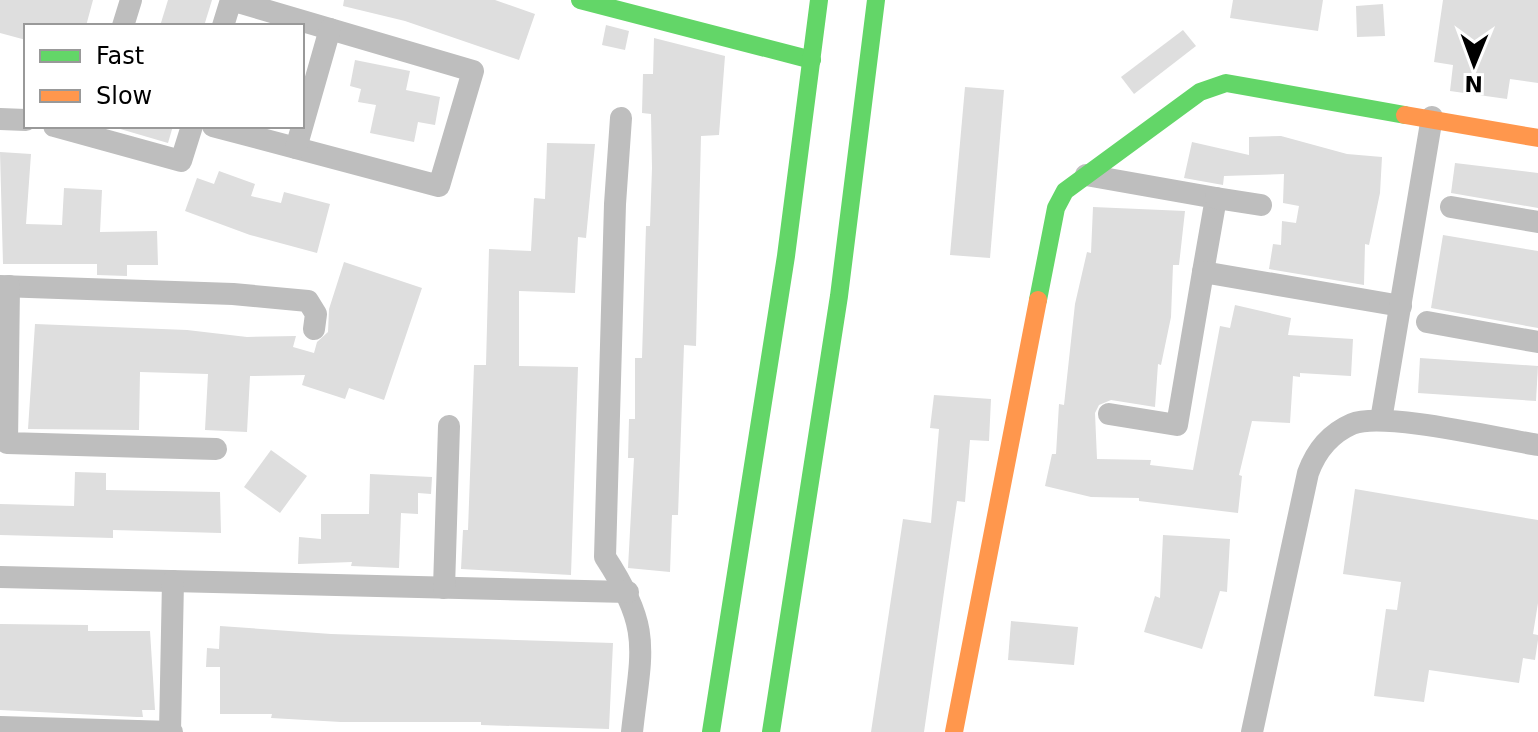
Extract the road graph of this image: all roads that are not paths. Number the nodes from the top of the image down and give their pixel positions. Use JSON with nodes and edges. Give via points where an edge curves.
{"nodes":[{"id":1,"x":131,"y":0,"type":"edge"},
{"id":2,"x":580,"y":0,"type":"edge"},
{"id":3,"x":798,"y":0,"type":"edge"},
{"id":4,"x":876,"y":0,"type":"edge"},
{"id":5,"x":818,"y":3,"type":"edge"},
{"id":6,"x":124,"y":24,"type":"edge"},
{"id":7,"x":224,"y":24,"type":"edge"},
{"id":8,"x":330,"y":29,"type":"junction"},
{"id":9,"x":812,"y":60,"type":"junction"},
{"id":10,"x":1432,"y":117,"type":"junction"},
{"id":11,"x":621,"y":118,"type":"dead end"},
{"id":12,"x":0,"y":119,"type":"edge"},
{"id":13,"x":24,"y":120,"type":"edge"},
{"id":14,"x":304,"y":120,"type":"edge"},
{"id":15,"x":68,"y":128,"type":"edge"},
{"id":16,"x":191,"y":128,"type":"edge"},
{"id":17,"x":221,"y":128,"type":"edge"},
{"id":18,"x":302,"y":128,"type":"edge"},
{"id":19,"x":90,"y":131,"type":"edge"},
{"id":20,"x":1538,"y":138,"type":"edge"},
{"id":21,"x":296,"y":148,"type":"junction"},
{"id":22,"x":1086,"y":175,"type":"junction"},
{"id":23,"x":1216,"y":198,"type":"junction"},
{"id":24,"x":1261,"y":205,"type":"dead end"},
{"id":25,"x":1451,"y":207,"type":"dead end"},
{"id":26,"x":1538,"y":222,"type":"edge"},
{"id":27,"x":1203,"y":272,"type":"junction"},
{"id":28,"x":5,"y":286,"type":"edge"},
{"id":29,"x":1401,"y":306,"type":"junction"},
{"id":30,"x":1427,"y":322,"type":"dead end"},
{"id":31,"x":314,"y":329,"type":"dead end"},
{"id":32,"x":1538,"y":342,"type":"edge"},
{"id":33,"x":1109,"y":414,"type":"dead end"},
{"id":34,"x":1381,"y":420,"type":"junction"},
{"id":35,"x":449,"y":426,"type":"dead end"},
{"id":36,"x":1538,"y":445,"type":"edge"},
{"id":37,"x":216,"y":449,"type":"dead end"},
{"id":38,"x":0,"y":577,"type":"edge"},
{"id":39,"x":173,"y":581,"type":"junction"},
{"id":40,"x":444,"y":588,"type":"junction"},
{"id":41,"x":628,"y":592,"type":"junction"},
{"id":42,"x":0,"y":727,"type":"edge"},
{"id":43,"x":171,"y":732,"type":"edge"},
{"id":44,"x":632,"y":732,"type":"edge"},
{"id":45,"x":711,"y":732,"type":"edge"},
{"id":46,"x":771,"y":732,"type":"edge"},
{"id":47,"x":954,"y":732,"type":"edge"},
{"id":48,"x":1252,"y":732,"type":"edge"}],
"edges":[{"from":1,"to":6,"type":"street"},
{"from":2,"to":9,"type":"street"},
{"from":3,"to":5,"type":"street"},
{"from":4,"to":46,"type":"street","via":[[839,296]]},
{"from":5,"to":9,"type":"street"},
{"from":7,"to":8,"type":"street","via":[[231,0]]},
{"from":8,"to":14,"type":"street"},
{"from":8,"to":21,"type":"street","via":[[473,71],[439,186]]},
{"from":9,"to":45,"type":"street"},
{"from":10,"to":20,"type":"street"},
{"from":10,"to":22,"type":"street","via":[[1213,85]]},
{"from":10,"to":29,"type":"street"},
{"from":11,"to":41,"type":"street","via":[[605,557]]},
{"from":12,"to":13,"type":"street"},
{"from":15,"to":19,"type":"street"},
{"from":16,"to":19,"type":"street","via":[[181,161]]},
{"from":17,"to":21,"type":"street"},
{"from":18,"to":21,"type":"street"},
{"from":22,"to":23,"type":"street"},
{"from":22,"to":47,"type":"street","via":[[1065,191],[1056,208]]},
{"from":23,"to":24,"type":"street"},
{"from":23,"to":27,"type":"street"},
{"from":25,"to":26,"type":"street"},
{"from":27,"to":29,"type":"street"},
{"from":27,"to":33,"type":"street","via":[[1177,425]]},
{"from":28,"to":31,"type":"street","via":[[308,301],[316,314]]},
{"from":28,"to":37,"type":"street","via":[[7,443]]},
{"from":29,"to":34,"type":"street"},
{"from":30,"to":32,"type":"street"},
{"from":34,"to":36,"type":"street"},
{"from":34,"to":48,"type":"street","via":[[1354,423],[1316,452]]},
{"from":35,"to":40,"type":"street"},
{"from":38,"to":39,"type":"street"},
{"from":39,"to":40,"type":"street"},
{"from":39,"to":43,"type":"street"},
{"from":40,"to":41,"type":"street"},
{"from":41,"to":44,"type":"street","via":[[643,638]]},
{"from":42,"to":43,"type":"street"}]}
